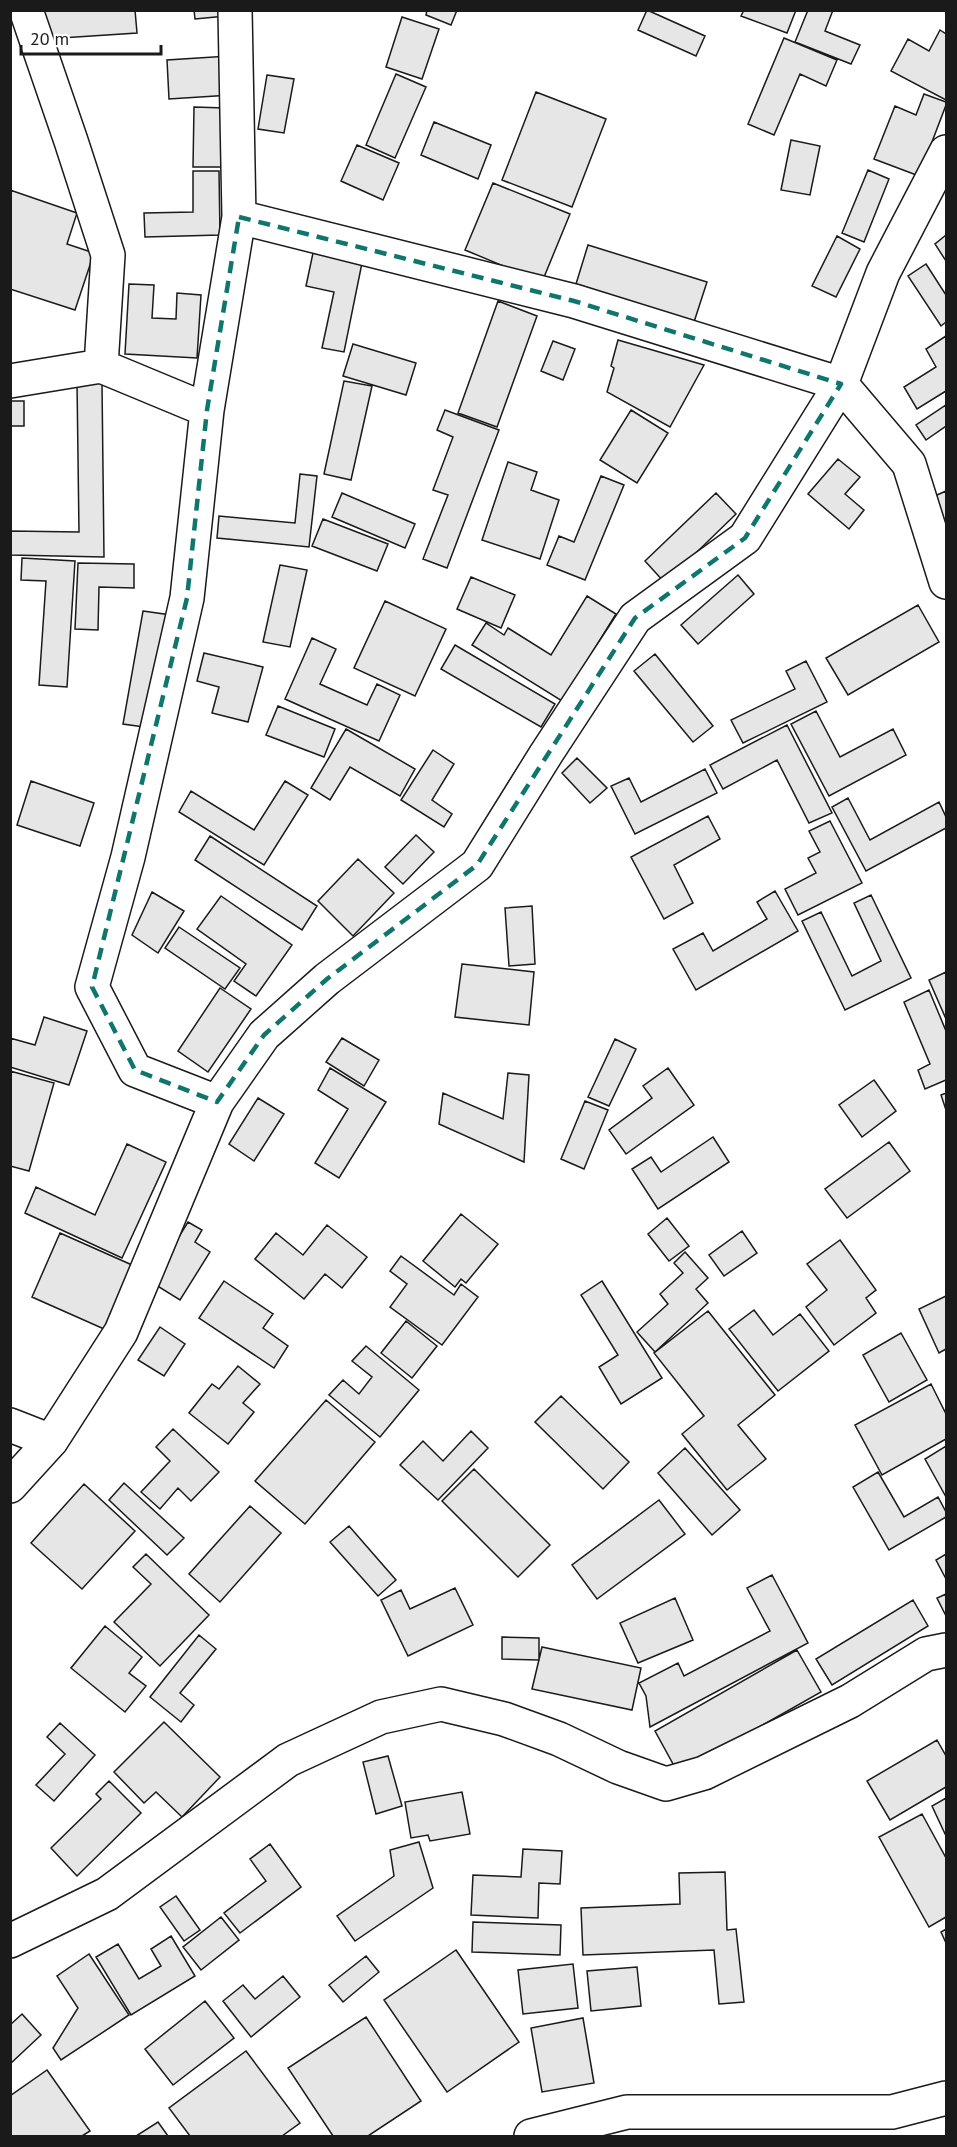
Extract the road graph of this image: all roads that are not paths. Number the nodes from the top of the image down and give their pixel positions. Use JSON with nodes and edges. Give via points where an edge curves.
{"nodes":[{"id":1,"x":235,"y":10,"type":"edge"},
{"id":2,"x":22,"y":16,"type":"edge"},
{"id":3,"x":946,"y":152,"type":"edge"},
{"id":4,"x":239,"y":217,"type":"junction"},
{"id":5,"x":101,"y":366,"type":"junction"},
{"id":6,"x":10,"y":381,"type":"edge"},
{"id":7,"x":841,"y":384,"type":"junction"},
{"id":8,"x":207,"y":410,"type":"junction"},
{"id":9,"x":946,"y":582,"type":"edge"},
{"id":10,"x":217,"y":1102,"type":"junction"},
{"id":11,"x":10,"y":1425,"type":"edge"},
{"id":12,"x":51,"y":1441,"type":"junction"},
{"id":13,"x":10,"y":1486,"type":"edge"},
{"id":14,"x":946,"y":1650,"type":"edge"},
{"id":15,"x":10,"y":1941,"type":"edge"},
{"id":16,"x":946,"y":2098,"type":"edge"},
{"id":17,"x":531,"y":2136,"type":"edge"}],
"edges":[{"from":1,"to":4,"type":"street"},
{"from":2,"to":5,"type":"street","via":[[71,141],[108,255]]},
{"from":3,"to":7,"type":"street","via":[[883,273]]},
{"from":4,"to":7,"type":"street","via":[[574,301]]},
{"from":4,"to":8,"type":"street"},
{"from":5,"to":6,"type":"street"},
{"from":5,"to":8,"type":"street"},
{"from":7,"to":9,"type":"street","via":[[909,464]]},
{"from":7,"to":10,"type":"street","via":[[745,538],[635,618],[477,866],[327,979],[264,1035]]},
{"from":8,"to":10,"type":"street","via":[[187,598],[128,857],[92,987],[135,1070]]},
{"from":10,"to":12,"type":"street","via":[[121,1332]]},
{"from":11,"to":12,"type":"street"},
{"from":12,"to":13,"type":"street"},
{"from":14,"to":15,"type":"street","via":[[926,1654],[850,1701],[704,1773],[666,1784],[504,1719],[441,1704],[381,1717],[288,1760],[107,1894]]},
{"from":16,"to":17,"type":"street","via":[[892,2112],[627,2112]]}]}
